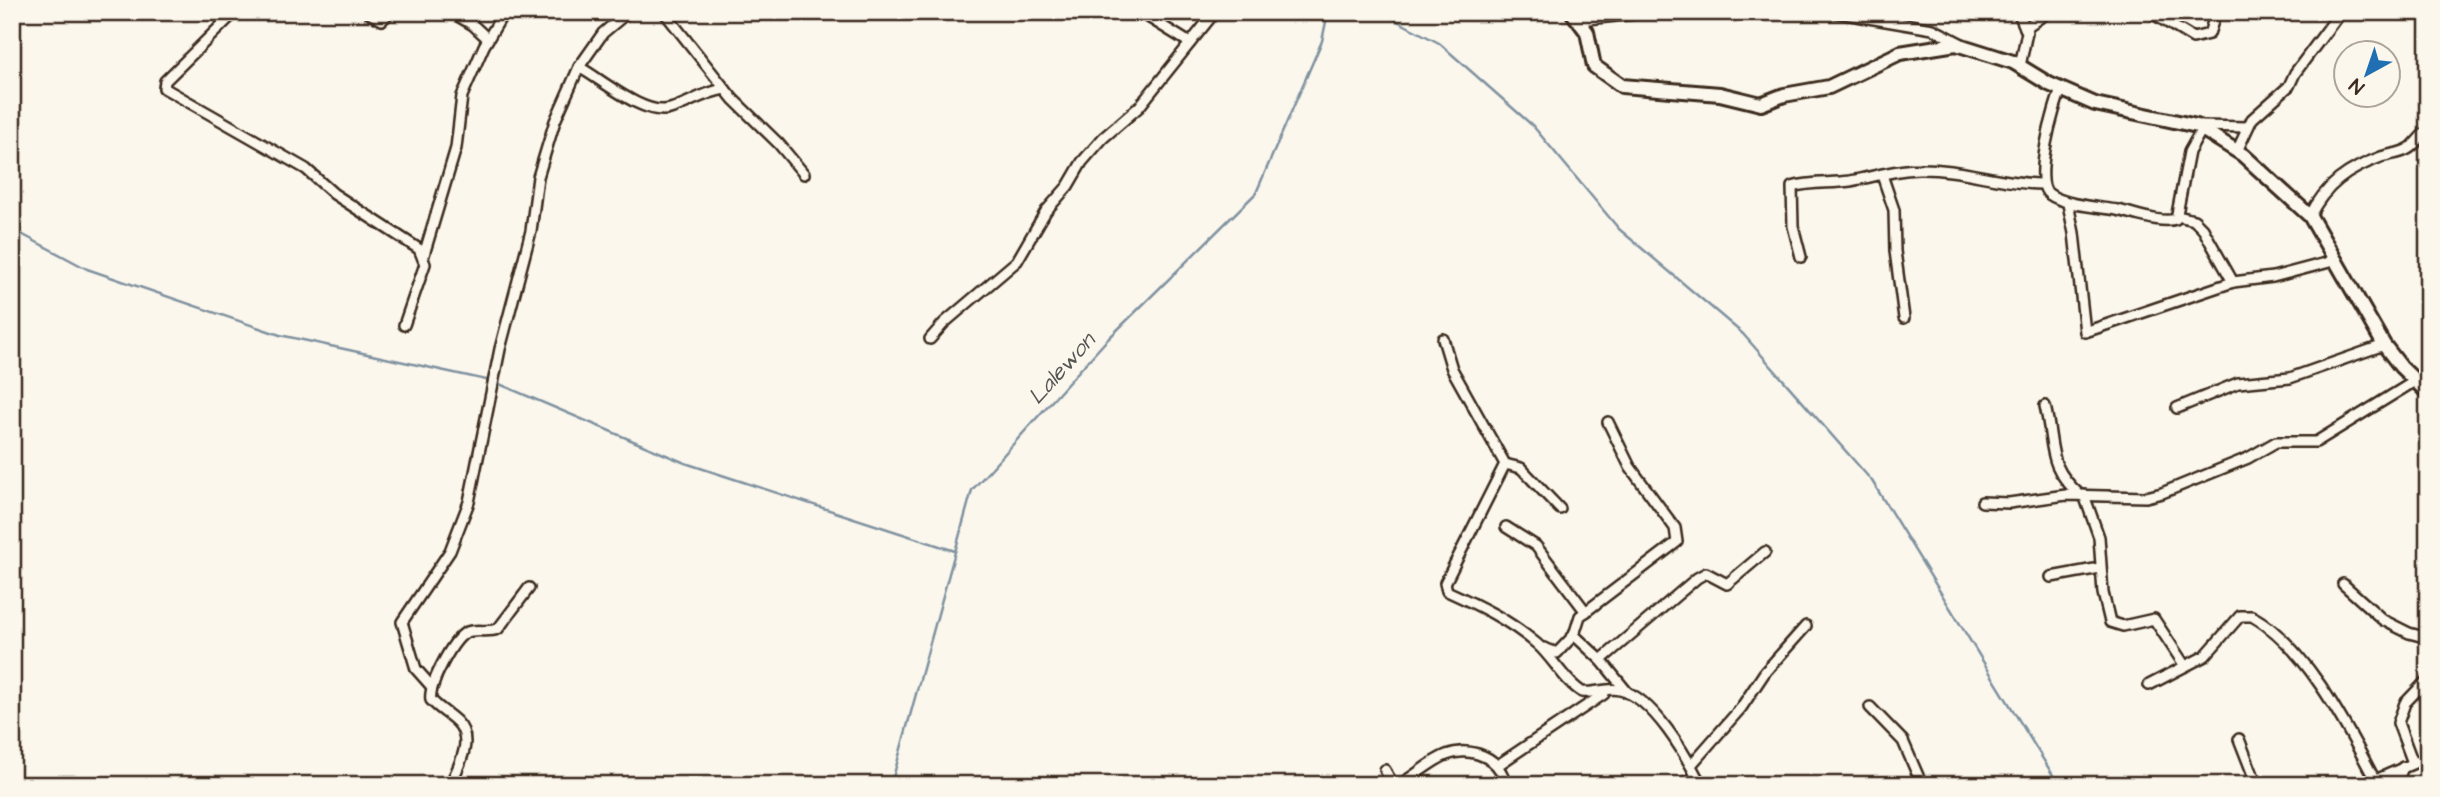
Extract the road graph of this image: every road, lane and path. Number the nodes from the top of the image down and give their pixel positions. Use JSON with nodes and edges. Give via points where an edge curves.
{"nodes":[{"id":1,"x":235,"y":12,"type":"edge"},
{"id":2,"x":367,"y":12,"type":"edge"},
{"id":3,"x":390,"y":12,"type":"edge"},
{"id":4,"x":451,"y":12,"type":"edge"},
{"id":5,"x":504,"y":12,"type":"edge"},
{"id":6,"x":628,"y":12,"type":"edge"},
{"id":7,"x":664,"y":12,"type":"edge"},
{"id":8,"x":1140,"y":12,"type":"edge"},
{"id":9,"x":1215,"y":12,"type":"edge"},
{"id":10,"x":1653,"y":12,"type":"edge"},
{"id":11,"x":1833,"y":12,"type":"edge"},
{"id":12,"x":2018,"y":12,"type":"edge"},
{"id":13,"x":2048,"y":12,"type":"edge"},
{"id":14,"x":2150,"y":12,"type":"edge"},
{"id":15,"x":2216,"y":12,"type":"edge"},
{"id":16,"x":2333,"y":12,"type":"edge"},
{"id":17,"x":1575,"y":16,"type":"edge"},
{"id":18,"x":2025,"y":28,"type":"junction"},
{"id":19,"x":488,"y":38,"type":"junction"},
{"id":20,"x":1190,"y":43,"type":"junction"},
{"id":21,"x":1964,"y":44,"type":"junction"},
{"id":22,"x":2020,"y":66,"type":"junction"},
{"id":23,"x":579,"y":67,"type":"junction"},
{"id":24,"x":725,"y":89,"type":"junction"},
{"id":25,"x":2061,"y":90,"type":"junction"},
{"id":26,"x":2199,"y":128,"type":"junction"},
{"id":27,"x":2247,"y":128,"type":"junction"},
{"id":28,"x":2428,"y":131,"type":"edge"},
{"id":29,"x":2237,"y":150,"type":"junction"},
{"id":30,"x":804,"y":174,"type":"dead end"},
{"id":31,"x":1882,"y":175,"type":"junction"},
{"id":32,"x":2042,"y":184,"type":"junction"},
{"id":33,"x":2067,"y":204,"type":"junction"},
{"id":34,"x":2178,"y":216,"type":"junction"},
{"id":35,"x":2310,"y":216,"type":"junction"},
{"id":36,"x":1801,"y":257,"type":"dead end"},
{"id":37,"x":423,"y":258,"type":"junction"},
{"id":38,"x":2337,"y":260,"type":"junction"},
{"id":39,"x":2233,"y":282,"type":"junction"},
{"id":40,"x":1904,"y":317,"type":"dead end"},
{"id":41,"x":404,"y":326,"type":"dead end"},
{"id":42,"x":930,"y":339,"type":"dead end"},
{"id":43,"x":1443,"y":339,"type":"dead end"},
{"id":44,"x":2384,"y":345,"type":"junction"},
{"id":45,"x":2428,"y":374,"type":"edge"},
{"id":46,"x":2422,"y":387,"type":"edge"},
{"id":47,"x":2045,"y":406,"type":"dead end"},
{"id":48,"x":2176,"y":408,"type":"dead end"},
{"id":49,"x":1608,"y":422,"type":"dead end"},
{"id":50,"x":1505,"y":464,"type":"junction"},
{"id":51,"x":2082,"y":495,"type":"junction"},
{"id":52,"x":1982,"y":502,"type":"dead end"},
{"id":53,"x":1560,"y":509,"type":"dead end"},
{"id":54,"x":1506,"y":527,"type":"dead end"},
{"id":55,"x":1765,"y":552,"type":"dead end"},
{"id":56,"x":2100,"y":568,"type":"junction"},
{"id":57,"x":2051,"y":577,"type":"dead end"},
{"id":58,"x":2343,"y":584,"type":"dead end"},
{"id":59,"x":529,"y":588,"type":"dead end"},
{"id":60,"x":1586,"y":612,"type":"junction"},
{"id":61,"x":1806,"y":626,"type":"dead end"},
{"id":62,"x":1574,"y":635,"type":"junction"},
{"id":63,"x":2428,"y":638,"type":"edge"},
{"id":64,"x":1536,"y":644,"type":"junction"},
{"id":65,"x":1601,"y":660,"type":"junction"},
{"id":66,"x":2185,"y":666,"type":"junction"},
{"id":67,"x":2428,"y":679,"type":"edge"},
{"id":68,"x":2149,"y":685,"type":"dead end"},
{"id":69,"x":432,"y":687,"type":"junction"},
{"id":70,"x":1611,"y":689,"type":"junction"},
{"id":71,"x":1628,"y":693,"type":"junction"},
{"id":72,"x":1870,"y":708,"type":"dead end"},
{"id":73,"x":2239,"y":739,"type":"dead end"},
{"id":74,"x":2428,"y":757,"type":"edge"},
{"id":75,"x":1498,"y":765,"type":"junction"},
{"id":76,"x":1690,"y":765,"type":"junction"},
{"id":77,"x":2408,"y":765,"type":"junction"},
{"id":78,"x":1385,"y":770,"type":"dead end"},
{"id":79,"x":2375,"y":780,"type":"junction"},
{"id":80,"x":1699,"y":781,"type":"edge"},
{"id":81,"x":1917,"y":782,"type":"edge"},
{"id":82,"x":450,"y":785,"type":"edge"},
{"id":83,"x":1393,"y":785,"type":"edge"},
{"id":84,"x":1399,"y":785,"type":"edge"},
{"id":85,"x":1507,"y":785,"type":"edge"},
{"id":86,"x":1678,"y":785,"type":"edge"},
{"id":87,"x":2258,"y":785,"type":"edge"},
{"id":88,"x":2364,"y":785,"type":"edge"},
{"id":89,"x":2396,"y":785,"type":"edge"}],
"edges":[{"from":1,"to":37,"type":"street","via":[[165,81],[164,88],[306,169],[334,194],[419,249]]},
{"from":2,"to":3,"type":"street","via":[[382,20]]},
{"from":4,"to":19,"type":"street"},
{"from":5,"to":19,"type":"street"},
{"from":6,"to":23,"type":"street","via":[[603,33]]},
{"from":7,"to":24,"type":"street"},
{"from":8,"to":20,"type":"street"},
{"from":9,"to":20,"type":"street"},
{"from":10,"to":17,"type":"street"},
{"from":11,"to":21,"type":"street","via":[[1933,29]]},
{"from":12,"to":18,"type":"street"},
{"from":13,"to":18,"type":"street"},
{"from":14,"to":15,"type":"street","via":[[2193,38],[2208,34]]},
{"from":16,"to":27,"type":"street","via":[[2336,18],[2289,86],[2263,107]]},
{"from":17,"to":21,"type":"street","via":[[1587,32],[1594,66],[1622,86],[1720,94],[1761,104],[1829,87],[1900,52]]},
{"from":18,"to":22,"type":"street"},
{"from":19,"to":37,"type":"street","via":[[462,96],[456,148]]},
{"from":20,"to":42,"type":"street","via":[[1139,107],[1082,162],[1017,261]]},
{"from":21,"to":22,"type":"street"},
{"from":22,"to":25,"type":"street"},
{"from":23,"to":24,"type":"street","via":[[641,107],[667,110],[702,93]]},
{"from":23,"to":69,"type":"street","via":[[555,121],[538,177],[531,231],[500,349],[469,502],[450,551],[402,622],[416,670]]},
{"from":24,"to":30,"type":"street"},
{"from":25,"to":26,"type":"street","via":[[2095,104]]},
{"from":25,"to":32,"type":"street","via":[[2049,120]]},
{"from":26,"to":27,"type":"street"},
{"from":26,"to":29,"type":"street"},
{"from":26,"to":34,"type":"street","via":[[2189,152]]},
{"from":27,"to":29,"type":"street"},
{"from":28,"to":35,"type":"street","via":[[2411,148],[2336,179],[2319,197]]},
{"from":29,"to":35,"type":"street"},
{"from":31,"to":32,"type":"street","via":[[1917,169],[2012,184]]},
{"from":31,"to":36,"type":"street","via":[[1792,187],[1793,226]]},
{"from":31,"to":40,"type":"street","via":[[1894,210]]},
{"from":32,"to":33,"type":"street"},
{"from":33,"to":34,"type":"street","via":[[2086,203],[2172,220]]},
{"from":33,"to":39,"type":"street","via":[[2085,332]]},
{"from":34,"to":39,"type":"street","via":[[2194,220],[2203,229]]},
{"from":35,"to":38,"type":"street"},
{"from":37,"to":41,"type":"street","via":[[425,264]]},
{"from":38,"to":39,"type":"street"},
{"from":38,"to":44,"type":"street"},
{"from":43,"to":50,"type":"street","via":[[1452,369]]},
{"from":44,"to":46,"type":"street"},
{"from":44,"to":48,"type":"street","via":[[2290,378],[2238,383]]},
{"from":45,"to":46,"type":"street"},
{"from":46,"to":51,"type":"street","via":[[2316,442],[2276,442],[2213,473],[2146,497]]},
{"from":47,"to":51,"type":"street","via":[[2055,466],[2066,483]]},
{"from":49,"to":60,"type":"street","via":[[1630,467],[1675,528],[1676,542]]},
{"from":50,"to":53,"type":"street","via":[[1521,468]]},
{"from":50,"to":64,"type":"street","via":[[1445,585],[1447,591],[1498,614]]},
{"from":51,"to":52,"type":"street"},
{"from":51,"to":56,"type":"street","via":[[2099,537]]},
{"from":54,"to":60,"type":"street","via":[[1536,546]]},
{"from":55,"to":65,"type":"street","via":[[1727,584],[1706,573],[1697,578]]},
{"from":56,"to":57,"type":"street"},
{"from":56,"to":66,"type":"street","via":[[2110,622],[2123,626],[2154,619]]},
{"from":58,"to":63,"type":"street","via":[[2383,620]]},
{"from":59,"to":69,"type":"street","via":[[498,629],[469,632],[461,638]]},
{"from":60,"to":62,"type":"street"},
{"from":61,"to":76,"type":"street"},
{"from":62,"to":64,"type":"street","via":[[1557,653]]},
{"from":62,"to":65,"type":"street"},
{"from":64,"to":70,"type":"street","via":[[1581,692]]},
{"from":65,"to":71,"type":"street"},
{"from":66,"to":68,"type":"street"},
{"from":66,"to":79,"type":"street","via":[[2205,656],[2240,616],[2260,620],[2303,661],[2342,718]]},
{"from":67,"to":77,"type":"street","via":[[2405,704],[2398,723]]},
{"from":69,"to":82,"type":"street","via":[[431,700],[464,734],[464,752]]},
{"from":70,"to":71,"type":"street"},
{"from":70,"to":75,"type":"street"},
{"from":71,"to":76,"type":"street","via":[[1654,715]]},
{"from":72,"to":81,"type":"street","via":[[1903,741]]},
{"from":73,"to":87,"type":"street"},
{"from":74,"to":77,"type":"street"},
{"from":75,"to":84,"type":"street","via":[[1488,757],[1458,750]]},
{"from":75,"to":85,"type":"street"},
{"from":76,"to":80,"type":"street"},
{"from":77,"to":79,"type":"street"},
{"from":77,"to":89,"type":"street"},
{"from":78,"to":83,"type":"street"},
{"from":79,"to":88,"type":"street"},
{"from":80,"to":86,"type":"street"}]}
